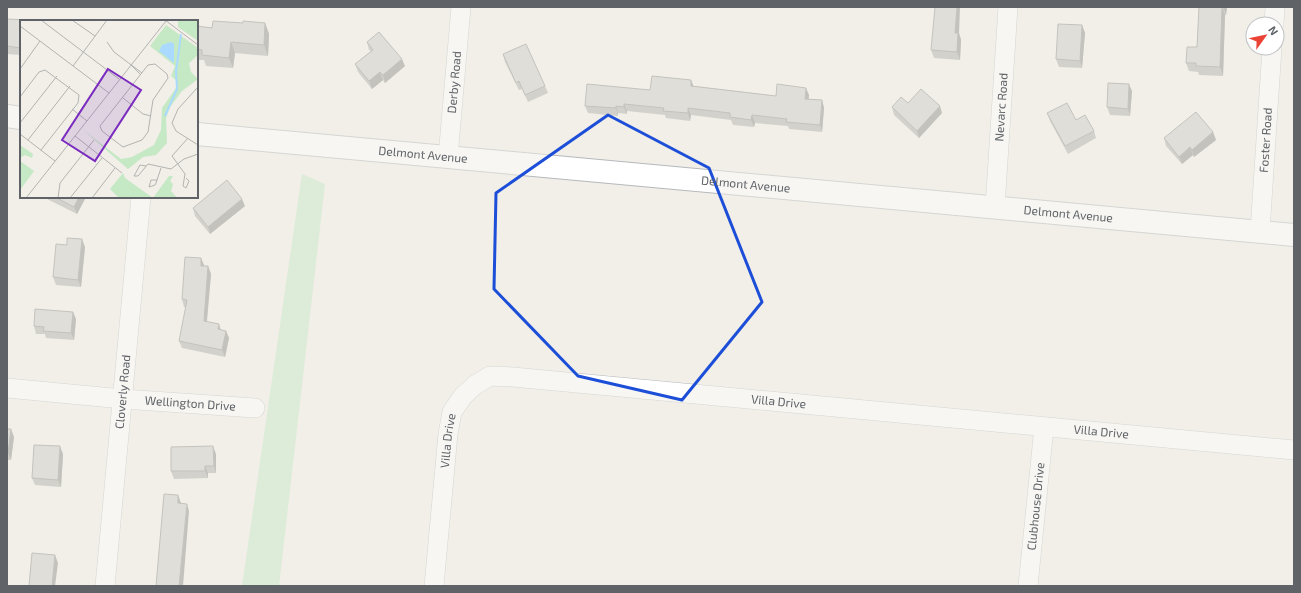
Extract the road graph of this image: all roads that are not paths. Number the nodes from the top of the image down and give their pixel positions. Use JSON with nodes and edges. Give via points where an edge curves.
{"nodes":[{"id":1,"x":461,"y":7,"type":"edge"},
{"id":2,"x":1008,"y":7,"type":"edge"},
{"id":3,"x":1271,"y":56,"type":"edge"},
{"id":4,"x":7,"y":116,"type":"edge"},
{"id":5,"x":20,"y":118,"type":"edge"},
{"id":6,"x":198,"y":134,"type":"edge"},
{"id":7,"x":448,"y":157,"type":"junction"},
{"id":8,"x":141,"y":198,"type":"edge"},
{"id":9,"x":995,"y":207,"type":"junction"},
{"id":10,"x":1260,"y":231,"type":"junction"},
{"id":11,"x":1294,"y":235,"type":"edge"},
{"id":12,"x":7,"y":388,"type":"edge"},
{"id":13,"x":123,"y":399,"type":"junction"},
{"id":14,"x":254,"y":408,"type":"dead end"},
{"id":15,"x":1044,"y":427,"type":"junction"},
{"id":16,"x":1294,"y":450,"type":"edge"},
{"id":17,"x":105,"y":586,"type":"edge"},
{"id":18,"x":434,"y":586,"type":"edge"},
{"id":19,"x":1028,"y":586,"type":"edge"}],
"edges":[{"from":1,"to":7,"type":"street","name":"Derby Road"},
{"from":2,"to":9,"type":"street","name":"Nevarc Road"},
{"from":3,"to":10,"type":"street","name":"Foster Road"},
{"from":4,"to":5,"type":"street"},
{"from":6,"to":7,"type":"street","name":"Delmont Avenue"},
{"from":7,"to":9,"type":"street","name":"Delmont Avenue"},
{"from":8,"to":13,"type":"street","name":"Cloverly Road"},
{"from":9,"to":10,"type":"street","name":"Delmont Avenue"},
{"from":10,"to":11,"type":"street","name":"Delmont Avenue"},
{"from":12,"to":13,"type":"street","name":"Wellington Drive"},
{"from":13,"to":14,"type":"street","name":"Wellington Drive"},
{"from":13,"to":17,"type":"street","name":"Cloverly Road"},
{"from":15,"to":16,"type":"street","name":"Villa Drive"},
{"from":15,"to":18,"type":"street","name":"Villa Drive","via":[[490,376],[463,396],[452,412]]},
{"from":15,"to":19,"type":"street","name":"Clubhouse Drive"}]}
